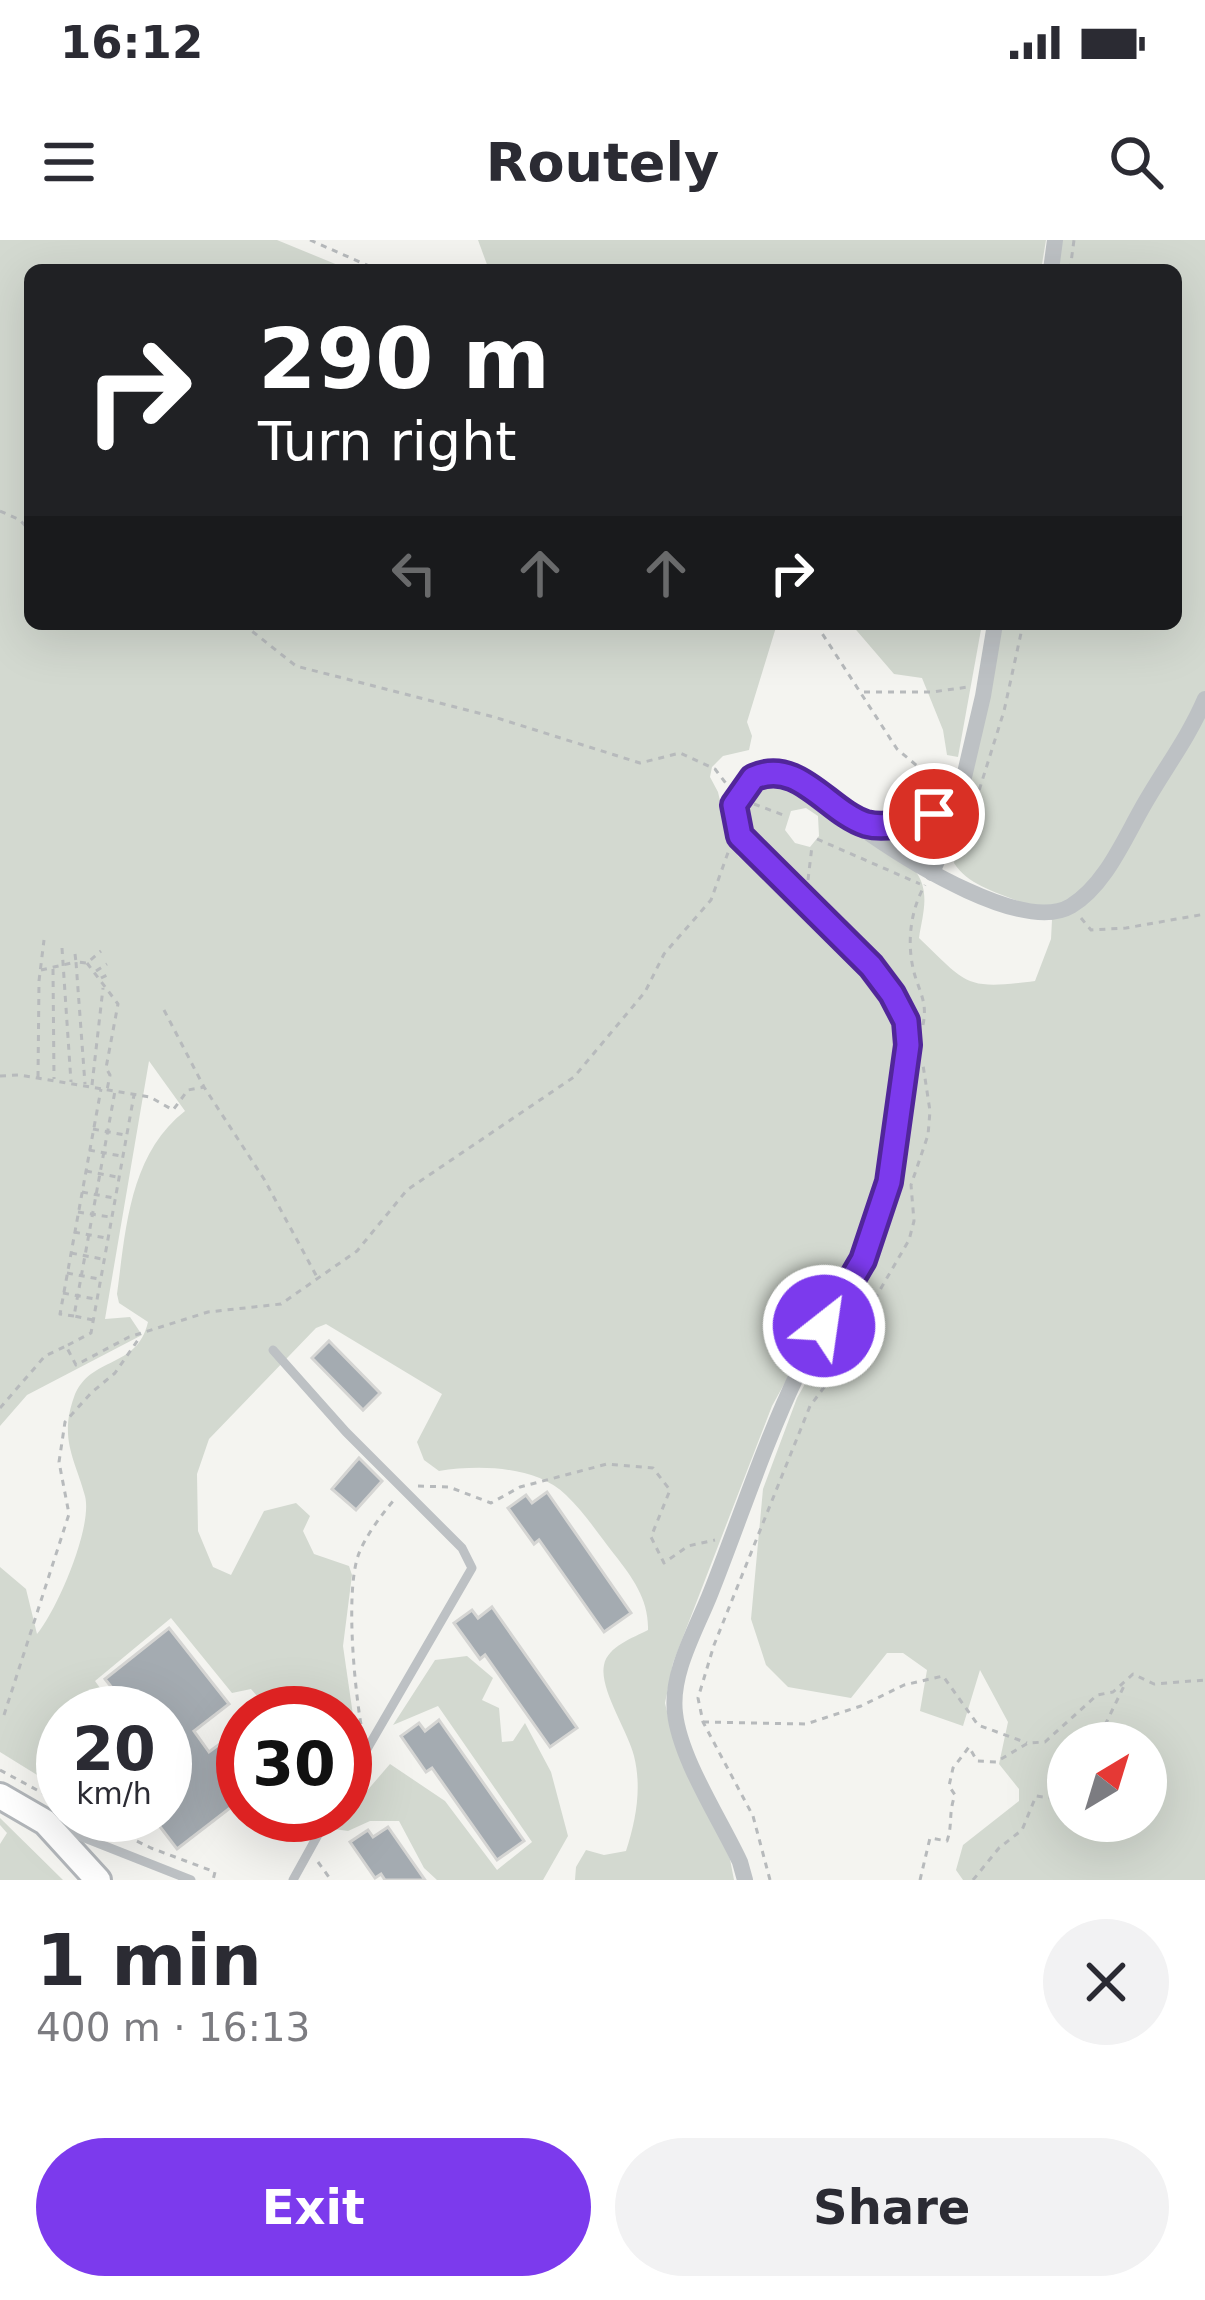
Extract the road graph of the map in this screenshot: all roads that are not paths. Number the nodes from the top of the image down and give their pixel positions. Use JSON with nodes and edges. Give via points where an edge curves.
{"nodes":[{"id":1,"x":994,"y":630,"type":"edge"},
{"id":2,"x":1205,"y":699,"type":"edge"},
{"id":3,"x":957,"y":800,"type":"junction"},
{"id":4,"x":864,"y":823,"type":"junction"},
{"id":5,"x":928,"y":879,"type":"junction"},
{"id":6,"x":272,"y":1351,"type":"dead end"},
{"id":7,"x":372,"y":1739,"type":"edge"},
{"id":8,"x":0,"y":1796,"type":"edge"},
{"id":9,"x":36,"y":1807,"type":"edge"},
{"id":10,"x":73,"y":1842,"type":"edge"},
{"id":11,"x":113,"y":1842,"type":"edge"},
{"id":12,"x":314,"y":1842,"type":"edge"},
{"id":13,"x":98,"y":1880,"type":"edge"},
{"id":14,"x":191,"y":1880,"type":"edge"},
{"id":15,"x":293,"y":1880,"type":"edge"},
{"id":16,"x":745,"y":1880,"type":"edge"}],
"edges":[{"from":1,"to":3,"type":"street"},
{"from":2,"to":5,"type":"street","via":[[1118,854],[1071,906],[1035,912]]},
{"from":3,"to":4,"type":"street","via":[[890,826]]},
{"from":3,"to":5,"type":"street"},
{"from":4,"to":5,"type":"street"},
{"from":4,"to":16,"type":"street","via":[[780,773],[753,778],[737,798],[736,828],[750,850],[892,994],[908,1045],[876,1228],[771,1431],[674,1694],[681,1740]]},
{"from":6,"to":7,"type":"lane","via":[[462,1548],[472,1568]]},
{"from":8,"to":9,"type":"street"},
{"from":10,"to":13,"type":"street"},
{"from":11,"to":14,"type":"lane"},
{"from":12,"to":15,"type":"lane"}]}
